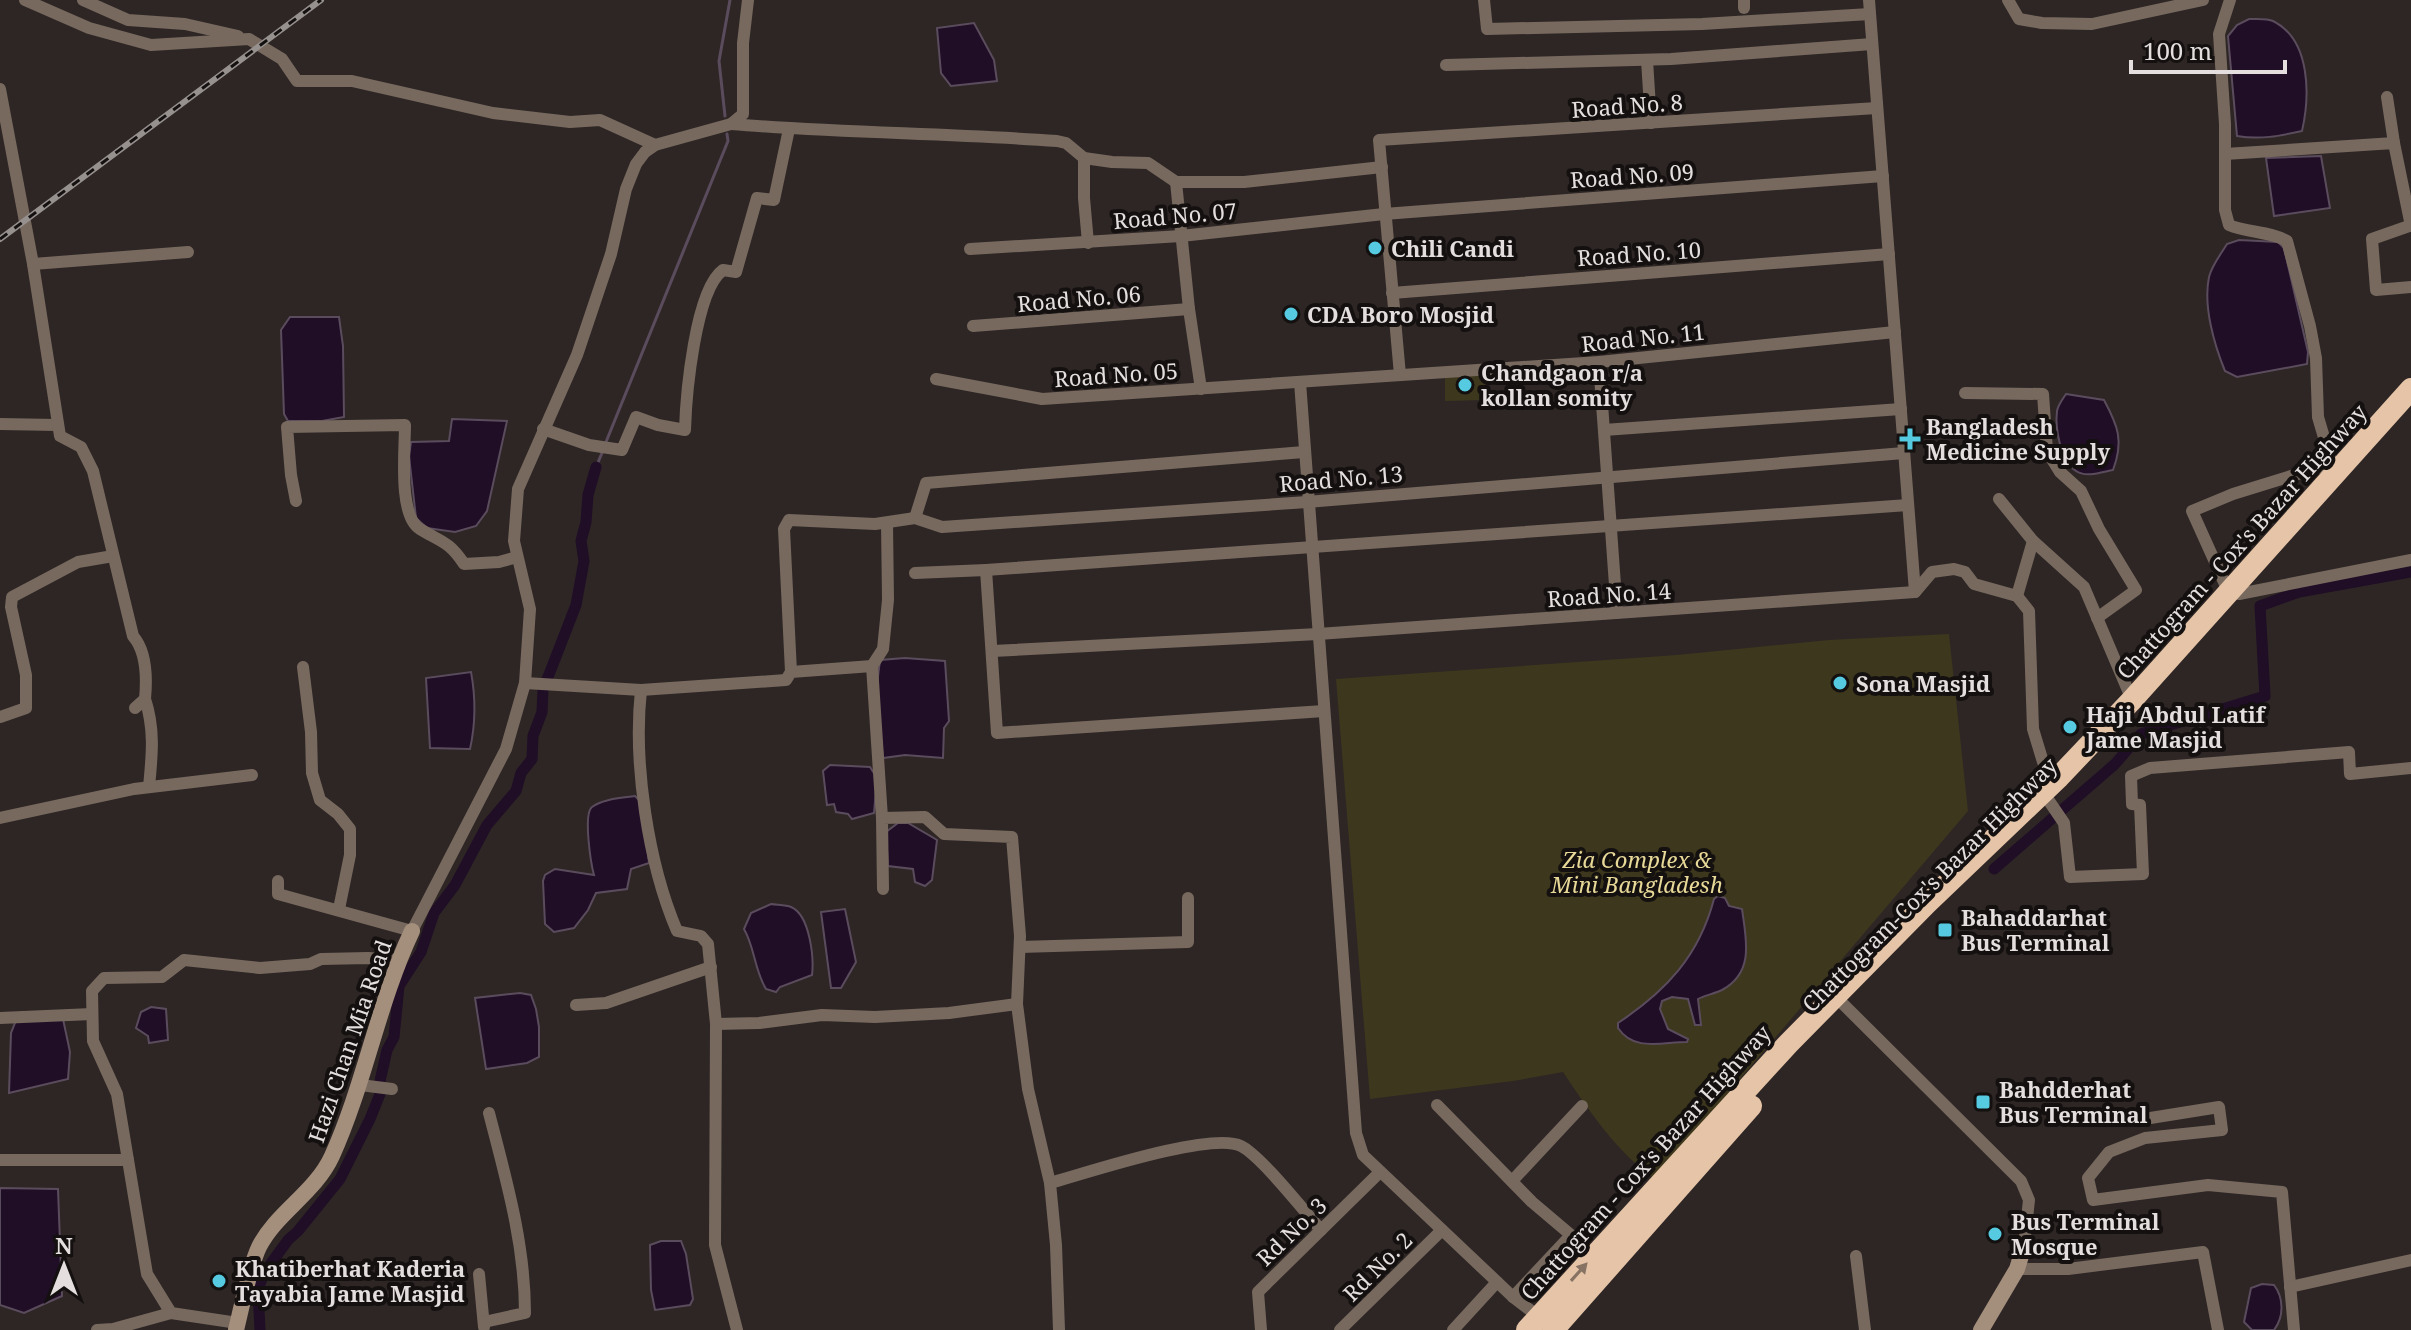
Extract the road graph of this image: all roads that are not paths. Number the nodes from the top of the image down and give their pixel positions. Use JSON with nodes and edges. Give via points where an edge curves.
{"nodes":[{"id":1,"x":25,"y":0,"type":"edge"},
{"id":2,"x":83,"y":0,"type":"edge"},
{"id":3,"x":748,"y":0,"type":"edge"},
{"id":4,"x":1484,"y":0,"type":"edge"},
{"id":5,"x":2008,"y":0,"type":"edge"},
{"id":6,"x":2194,"y":0,"type":"edge"},
{"id":7,"x":2203,"y":0,"type":"edge"},
{"id":8,"x":2230,"y":0,"type":"edge"},
{"id":9,"x":1869,"y":7,"type":"edge"},
{"id":10,"x":249,"y":39,"type":"junction"},
{"id":11,"x":1872,"y":44,"type":"junction"},
{"id":12,"x":1647,"y":60,"type":"junction"},
{"id":13,"x":1446,"y":65,"type":"dead end"},
{"id":14,"x":0,"y":89,"type":"edge"},
{"id":15,"x":2387,"y":97,"type":"dead end"},
{"id":16,"x":1877,"y":108,"type":"junction"},
{"id":17,"x":1651,"y":123,"type":"junction"},
{"id":18,"x":731,"y":124,"type":"junction"},
{"id":19,"x":789,"y":129,"type":"junction"},
{"id":20,"x":2394,"y":143,"type":"junction"},
{"id":21,"x":655,"y":145,"type":"junction"},
{"id":22,"x":2225,"y":154,"type":"junction"},
{"id":23,"x":1084,"y":158,"type":"junction"},
{"id":24,"x":1382,"y":167,"type":"junction"},
{"id":25,"x":1883,"y":176,"type":"junction"},
{"id":26,"x":1176,"y":182,"type":"junction"},
{"id":27,"x":1384,"y":214,"type":"junction"},
{"id":28,"x":2410,"y":226,"type":"edge"},
{"id":29,"x":1181,"y":236,"type":"junction"},
{"id":30,"x":1088,"y":243,"type":"junction"},
{"id":31,"x":970,"y":249,"type":"dead end"},
{"id":32,"x":188,"y":252,"type":"dead end"},
{"id":33,"x":1889,"y":254,"type":"junction"},
{"id":34,"x":33,"y":264,"type":"junction"},
{"id":35,"x":2411,"y":287,"type":"edge"},
{"id":36,"x":1392,"y":293,"type":"junction"},
{"id":37,"x":1189,"y":309,"type":"junction"},
{"id":38,"x":973,"y":326,"type":"dead end"},
{"id":39,"x":1895,"y":332,"type":"junction"},
{"id":40,"x":1599,"y":362,"type":"junction"},
{"id":41,"x":1400,"y":375,"type":"junction"},
{"id":42,"x":936,"y":379,"type":"dead end"},
{"id":43,"x":1300,"y":382,"type":"junction"},
{"id":44,"x":1201,"y":389,"type":"junction"},
{"id":45,"x":2411,"y":389,"type":"edge"},
{"id":46,"x":1965,"y":393,"type":"dead end"},
{"id":47,"x":1901,"y":409,"type":"junction"},
{"id":48,"x":2411,"y":409,"type":"edge"},
{"id":49,"x":0,"y":424,"type":"edge"},
{"id":50,"x":57,"y":425,"type":"junction"},
{"id":51,"x":543,"y":429,"type":"junction"},
{"id":52,"x":1604,"y":430,"type":"junction"},
{"id":53,"x":1304,"y":452,"type":"junction"},
{"id":54,"x":1904,"y":453,"type":"junction"},
{"id":55,"x":2332,"y":470,"type":"junction"},
{"id":56,"x":1609,"y":476,"type":"junction"},
{"id":57,"x":1999,"y":499,"type":"dead end"},
{"id":58,"x":296,"y":501,"type":"dead end"},
{"id":59,"x":1307,"y":502,"type":"junction"},
{"id":60,"x":1908,"y":505,"type":"junction"},
{"id":61,"x":915,"y":518,"type":"junction"},
{"id":62,"x":887,"y":523,"type":"junction"},
{"id":63,"x":1611,"y":527,"type":"junction"},
{"id":64,"x":2033,"y":541,"type":"junction"},
{"id":65,"x":1312,"y":547,"type":"junction"},
{"id":66,"x":113,"y":556,"type":"junction"},
{"id":67,"x":517,"y":557,"type":"junction"},
{"id":68,"x":2411,"y":560,"type":"edge"},
{"id":69,"x":986,"y":570,"type":"junction"},
{"id":70,"x":915,"y":573,"type":"dead end"},
{"id":71,"x":1915,"y":592,"type":"junction"},
{"id":72,"x":2234,"y":594,"type":"junction"},
{"id":73,"x":2017,"y":596,"type":"junction"},
{"id":74,"x":1617,"y":613,"type":"junction"},
{"id":75,"x":2097,"y":618,"type":"junction"},
{"id":76,"x":1318,"y":634,"type":"junction"},
{"id":77,"x":993,"y":651,"type":"junction"},
{"id":78,"x":872,"y":666,"type":"junction"},
{"id":79,"x":303,"y":667,"type":"dead end"},
{"id":80,"x":791,"y":672,"type":"junction"},
{"id":81,"x":525,"y":683,"type":"junction"},
{"id":82,"x":641,"y":690,"type":"junction"},
{"id":83,"x":2132,"y":700,"type":"junction"},
{"id":84,"x":1324,"y":711,"type":"junction"},
{"id":85,"x":0,"y":717,"type":"edge"},
{"id":86,"x":2411,"y":768,"type":"edge"},
{"id":87,"x":252,"y":775,"type":"dead end"},
{"id":88,"x":2059,"y":777,"type":"junction"},
{"id":89,"x":149,"y":787,"type":"junction"},
{"id":90,"x":2049,"y":801,"type":"junction"},
{"id":91,"x":0,"y":818,"type":"edge"},
{"id":92,"x":882,"y":818,"type":"junction"},
{"id":93,"x":278,"y":881,"type":"dead end"},
{"id":94,"x":883,"y":889,"type":"dead end"},
{"id":95,"x":1188,"y":898,"type":"dead end"},
{"id":96,"x":339,"y":909,"type":"junction"},
{"id":97,"x":412,"y":931,"type":"junction"},
{"id":98,"x":1020,"y":947,"type":"junction"},
{"id":99,"x":398,"y":960,"type":"junction"},
{"id":100,"x":711,"y":967,"type":"junction"},
{"id":101,"x":1840,"y":1001,"type":"junction"},
{"id":102,"x":1017,"y":1004,"type":"junction"},
{"id":103,"x":576,"y":1005,"type":"dead end"},
{"id":104,"x":92,"y":1014,"type":"junction"},
{"id":105,"x":0,"y":1018,"type":"edge"},
{"id":106,"x":716,"y":1024,"type":"junction"},
{"id":107,"x":360,"y":1085,"type":"junction"},
{"id":108,"x":392,"y":1089,"type":"dead end"},
{"id":109,"x":1437,"y":1105,"type":"dead end"},
{"id":110,"x":1582,"y":1106,"type":"dead end"},
{"id":111,"x":489,"y":1113,"type":"dead end"},
{"id":112,"x":2138,"y":1120,"type":"dead end"},
{"id":113,"x":0,"y":1160,"type":"edge"},
{"id":114,"x":128,"y":1160,"type":"junction"},
{"id":115,"x":1380,"y":1172,"type":"junction"},
{"id":116,"x":1512,"y":1181,"type":"junction"},
{"id":117,"x":1050,"y":1183,"type":"junction"},
{"id":118,"x":1321,"y":1230,"type":"junction"},
{"id":119,"x":1442,"y":1230,"type":"junction"},
{"id":120,"x":2024,"y":1246,"type":"joint"},
{"id":121,"x":1856,"y":1256,"type":"dead end"},
{"id":122,"x":2411,"y":1260,"type":"edge"},
{"id":123,"x":2017,"y":1269,"type":"junction"},
{"id":124,"x":479,"y":1274,"type":"dead end"},
{"id":125,"x":1497,"y":1282,"type":"junction"},
{"id":126,"x":2290,"y":1287,"type":"junction"},
{"id":127,"x":1513,"y":1297,"type":"junction"},
{"id":128,"x":171,"y":1313,"type":"junction"},
{"id":129,"x":484,"y":1326,"type":"edge"},
{"id":130,"x":1543,"y":1326,"type":"edge"},
{"id":131,"x":236,"y":1329,"type":"edge"},
{"id":132,"x":97,"y":1330,"type":"edge"},
{"id":133,"x":737,"y":1330,"type":"edge"},
{"id":134,"x":1059,"y":1330,"type":"edge"},
{"id":135,"x":1261,"y":1330,"type":"edge"},
{"id":136,"x":1340,"y":1330,"type":"edge"},
{"id":137,"x":1453,"y":1330,"type":"edge"},
{"id":138,"x":1865,"y":1330,"type":"edge"},
{"id":139,"x":1981,"y":1330,"type":"edge"},
{"id":140,"x":2218,"y":1330,"type":"edge"},
{"id":141,"x":2294,"y":1330,"type":"edge"}],
"edges":[{"from":1,"to":10,"type":"street","via":[[89,28],[151,45]]},
{"from":2,"to":10,"type":"street","via":[[128,20],[185,24]]},
{"from":3,"to":18,"type":"street","via":[[743,114]]},
{"from":4,"to":9,"type":"street","via":[[1487,29],[1702,24]]},
{"from":5,"to":6,"type":"street","via":[[2019,19],[2069,25]]},
{"from":6,"to":7,"type":"street"},
{"from":8,"to":22,"type":"street","via":[[2219,34]]},
{"from":9,"to":11,"type":"street"},
{"from":10,"to":21,"type":"street","via":[[282,59],[297,81],[352,81],[493,113],[600,120]]},
{"from":11,"to":12,"type":"street"},
{"from":11,"to":16,"type":"street"},
{"from":12,"to":13,"type":"street"},
{"from":12,"to":17,"type":"street"},
{"from":14,"to":34,"type":"street"},
{"from":15,"to":20,"type":"street"},
{"from":16,"to":17,"type":"street","name":"Road No. 8"},
{"from":16,"to":25,"type":"street"},
{"from":17,"to":24,"type":"street","name":"Road No. 8","via":[[1379,140]]},
{"from":18,"to":19,"type":"street"},
{"from":18,"to":21,"type":"street"},
{"from":19,"to":23,"type":"street","via":[[1057,141]]},
{"from":19,"to":51,"type":"street","via":[[774,200],[757,198],[736,272],[717,274],[702,309],[687,386],[685,430],[636,417],[622,450]]},
{"from":20,"to":22,"type":"street"},
{"from":20,"to":28,"type":"street"},
{"from":21,"to":51,"type":"street","via":[[636,164],[626,189],[611,254],[577,355]]},
{"from":22,"to":55,"type":"street","via":[[2229,225],[2278,236],[2287,241],[2293,257],[2316,358],[2318,417]]},
{"from":23,"to":26,"type":"street","via":[[1148,163]]},
{"from":23,"to":30,"type":"street"},
{"from":24,"to":26,"type":"street","via":[[1244,182]]},
{"from":24,"to":27,"type":"street"},
{"from":25,"to":27,"type":"street","name":"Road No. 09"},
{"from":25,"to":33,"type":"street"},
{"from":26,"to":29,"type":"street"},
{"from":27,"to":29,"type":"street","name":"Road No. 07"},
{"from":27,"to":36,"type":"street"},
{"from":28,"to":35,"type":"street","via":[[2372,239],[2376,290]]},
{"from":29,"to":30,"type":"street","name":"Road No. 07"},
{"from":29,"to":37,"type":"street"},
{"from":30,"to":31,"type":"street","name":"Road No. 07"},
{"from":32,"to":34,"type":"street"},
{"from":33,"to":36,"type":"street","name":"Road No. 10"},
{"from":33,"to":39,"type":"street"},
{"from":34,"to":50,"type":"street"},
{"from":36,"to":41,"type":"street"},
{"from":37,"to":38,"type":"street","name":"Road No. 06"},
{"from":37,"to":44,"type":"street"},
{"from":39,"to":40,"type":"street","name":"Road No. 11"},
{"from":39,"to":47,"type":"street"},
{"from":40,"to":41,"type":"street","name":"Road No. 11"},
{"from":40,"to":52,"type":"street"},
{"from":41,"to":43,"type":"street","name":"Road No. 11"},
{"from":42,"to":44,"type":"street","name":"Road No. 05","via":[[1042,399]]},
{"from":43,"to":44,"type":"street","name":"Road No. 05"},
{"from":43,"to":53,"type":"street"},
{"from":45,"to":55,"type":"highway","name":"Chattogram - Cox's Bazar Highway"},
{"from":46,"to":75,"type":"street","via":[[2043,394],[2047,451],[2081,491],[2136,590]]},
{"from":47,"to":52,"type":"street"},
{"from":47,"to":54,"type":"street"},
{"from":48,"to":72,"type":"highway","name":"Chattogram-Cox's Bazar Highway"},
{"from":49,"to":50,"type":"street"},
{"from":50,"to":66,"type":"street","via":[[60,436],[81,447],[93,471]]},
{"from":51,"to":67,"type":"street","via":[[518,489]]},
{"from":52,"to":56,"type":"street"},
{"from":53,"to":59,"type":"street"},
{"from":53,"to":61,"type":"street","via":[[926,483]]},
{"from":54,"to":56,"type":"street","name":"Road No. 13"},
{"from":54,"to":60,"type":"street"},
{"from":55,"to":72,"type":"highway","name":"Chattogram - Cox's Bazar Highway"},
{"from":55,"to":72,"type":"street","via":[[2233,494],[2192,511]]},
{"from":56,"to":59,"type":"street","name":"Road No. 13"},
{"from":56,"to":63,"type":"street"},
{"from":57,"to":64,"type":"street"},
{"from":58,"to":67,"type":"street","via":[[287,427],[405,425],[404,484],[410,521],[442,539],[464,564]]},
{"from":59,"to":61,"type":"street","name":"Road No. 13","via":[[942,527]]},
{"from":59,"to":65,"type":"street"},
{"from":60,"to":63,"type":"street"},
{"from":60,"to":71,"type":"street"},
{"from":61,"to":62,"type":"street","name":"Road No. 13"},
{"from":62,"to":78,"type":"street","via":[[883,649]]},
{"from":62,"to":80,"type":"street","name":"Road No. 13","via":[[801,519],[785,524]]},
{"from":63,"to":65,"type":"street"},
{"from":63,"to":74,"type":"street"},
{"from":64,"to":73,"type":"street"},
{"from":64,"to":75,"type":"street","via":[[2084,587]]},
{"from":65,"to":69,"type":"street"},
{"from":65,"to":76,"type":"street"},
{"from":66,"to":85,"type":"street","via":[[78,562],[12,597],[26,675],[26,708]]},
{"from":66,"to":89,"type":"street","via":[[133,636],[141,645],[147,685],[140,703],[151,719],[153,741]]},
{"from":67,"to":81,"type":"street","via":[[530,609]]},
{"from":68,"to":72,"type":"street"},
{"from":69,"to":70,"type":"street"},
{"from":69,"to":77,"type":"street"},
{"from":71,"to":73,"type":"street","via":[[1932,572],[1954,569],[1965,572],[1974,584]]},
{"from":71,"to":74,"type":"street","name":"Road No. 14"},
{"from":72,"to":83,"type":"highway","name":"Chattogram - Cox's Bazar Highway"},
{"from":72,"to":90,"type":"highway","name":"Chattogram-Cox's Bazar Highway"},
{"from":73,"to":88,"type":"street","via":[[2029,611],[2033,729],[2043,762]]},
{"from":74,"to":76,"type":"street","name":"Road No. 14"},
{"from":75,"to":83,"type":"street"},
{"from":76,"to":77,"type":"street","name":"Road No. 14"},
{"from":76,"to":84,"type":"street"},
{"from":77,"to":84,"type":"street","via":[[997,733]]},
{"from":78,"to":80,"type":"street"},
{"from":78,"to":92,"type":"street"},
{"from":79,"to":96,"type":"street","via":[[312,773],[320,800],[350,829]]},
{"from":80,"to":82,"type":"street","via":[[786,680]]},
{"from":81,"to":82,"type":"street"},
{"from":81,"to":97,"type":"street","via":[[506,749]]},
{"from":82,"to":100,"type":"street","via":[[638,744],[659,875],[677,931],[706,940]]},
{"from":83,"to":88,"type":"highway","name":"Chattogram - Cox's Bazar Highway"},
{"from":84,"to":115,"type":"street","via":[[1356,1133],[1363,1155]]},
{"from":86,"to":90,"type":"street","via":[[2350,774],[2349,752],[2150,768],[2131,776],[2132,804],[2140,805],[2143,874],[2070,877],[2064,823]]},
{"from":87,"to":89,"type":"street"},
{"from":88,"to":101,"type":"highway","name":"Chattogram - Cox's Bazar Highway"},
{"from":89,"to":91,"type":"street"},
{"from":90,"to":101,"type":"highway","name":"Chattogram-Cox's Bazar Highway"},
{"from":92,"to":94,"type":"street"},
{"from":92,"to":98,"type":"street","via":[[925,817],[944,834],[1012,837]]},
{"from":93,"to":96,"type":"street","via":[[278,894]]},
{"from":95,"to":98,"type":"street","via":[[1188,942]]},
{"from":96,"to":97,"type":"street"},
{"from":97,"to":99,"type":"street","name":"Hazi Chan Mia Road"},
{"from":98,"to":102,"type":"street"},
{"from":99,"to":104,"type":"street","via":[[321,959],[260,968],[184,960],[162,977],[104,978],[92,991]]},
{"from":99,"to":107,"type":"street","name":"Hazi Chan Mia Road"},
{"from":100,"to":103,"type":"street","via":[[606,1003]]},
{"from":100,"to":106,"type":"street"},
{"from":101,"to":120,"type":"street","via":[[2021,1181],[2029,1200]]},
{"from":101,"to":130,"type":"highway","name":"Chattogram-Cox's Bazar Highway","via":[[1798,1053]]},
{"from":102,"to":106,"type":"street","via":[[949,1013]]},
{"from":102,"to":117,"type":"street","via":[[1028,1089]]},
{"from":104,"to":105,"type":"street"},
{"from":104,"to":114,"type":"street","via":[[93,1041],[117,1094]]},
{"from":106,"to":133,"type":"street","via":[[715,1245]]},
{"from":107,"to":108,"type":"street"},
{"from":107,"to":131,"type":"street","name":"Hazi Chan Mia Road","via":[[330,1160],[259,1247]]},
{"from":109,"to":116,"type":"street"},
{"from":110,"to":116,"type":"street"},
{"from":111,"to":129,"type":"street","via":[[521,1248],[525,1313]]},
{"from":112,"to":126,"type":"street","via":[[2219,1107],[2222,1130],[2145,1138],[2109,1152],[2088,1178],[2093,1200],[2208,1185],[2282,1192]]},
{"from":113,"to":114,"type":"street"},
{"from":114,"to":128,"type":"street","via":[[147,1274]]},
{"from":115,"to":118,"type":"street","name":"Rd No. 3"},
{"from":115,"to":119,"type":"street"},
{"from":116,"to":127,"type":"street","via":[[1571,1235]]},
{"from":117,"to":118,"type":"street","via":[[1172,1150],[1233,1142],[1250,1151]]},
{"from":117,"to":134,"type":"street"},
{"from":118,"to":135,"type":"street","name":"Rd No. 3","via":[[1258,1292]]},
{"from":119,"to":125,"type":"street"},
{"from":119,"to":136,"type":"street","name":"Rd No. 2"},
{"from":120,"to":123,"type":"street"},
{"from":121,"to":138,"type":"street"},
{"from":122,"to":126,"type":"street"},
{"from":123,"to":139,"type":"street"},
{"from":123,"to":140,"type":"street","via":[[2068,1269],[2203,1252]]},
{"from":124,"to":129,"type":"street"},
{"from":125,"to":127,"type":"street"},
{"from":125,"to":137,"type":"street"},
{"from":126,"to":141,"type":"street"},
{"from":127,"to":130,"type":"street"},
{"from":128,"to":131,"type":"street","via":[[231,1322]]},
{"from":128,"to":132,"type":"street"}]}
